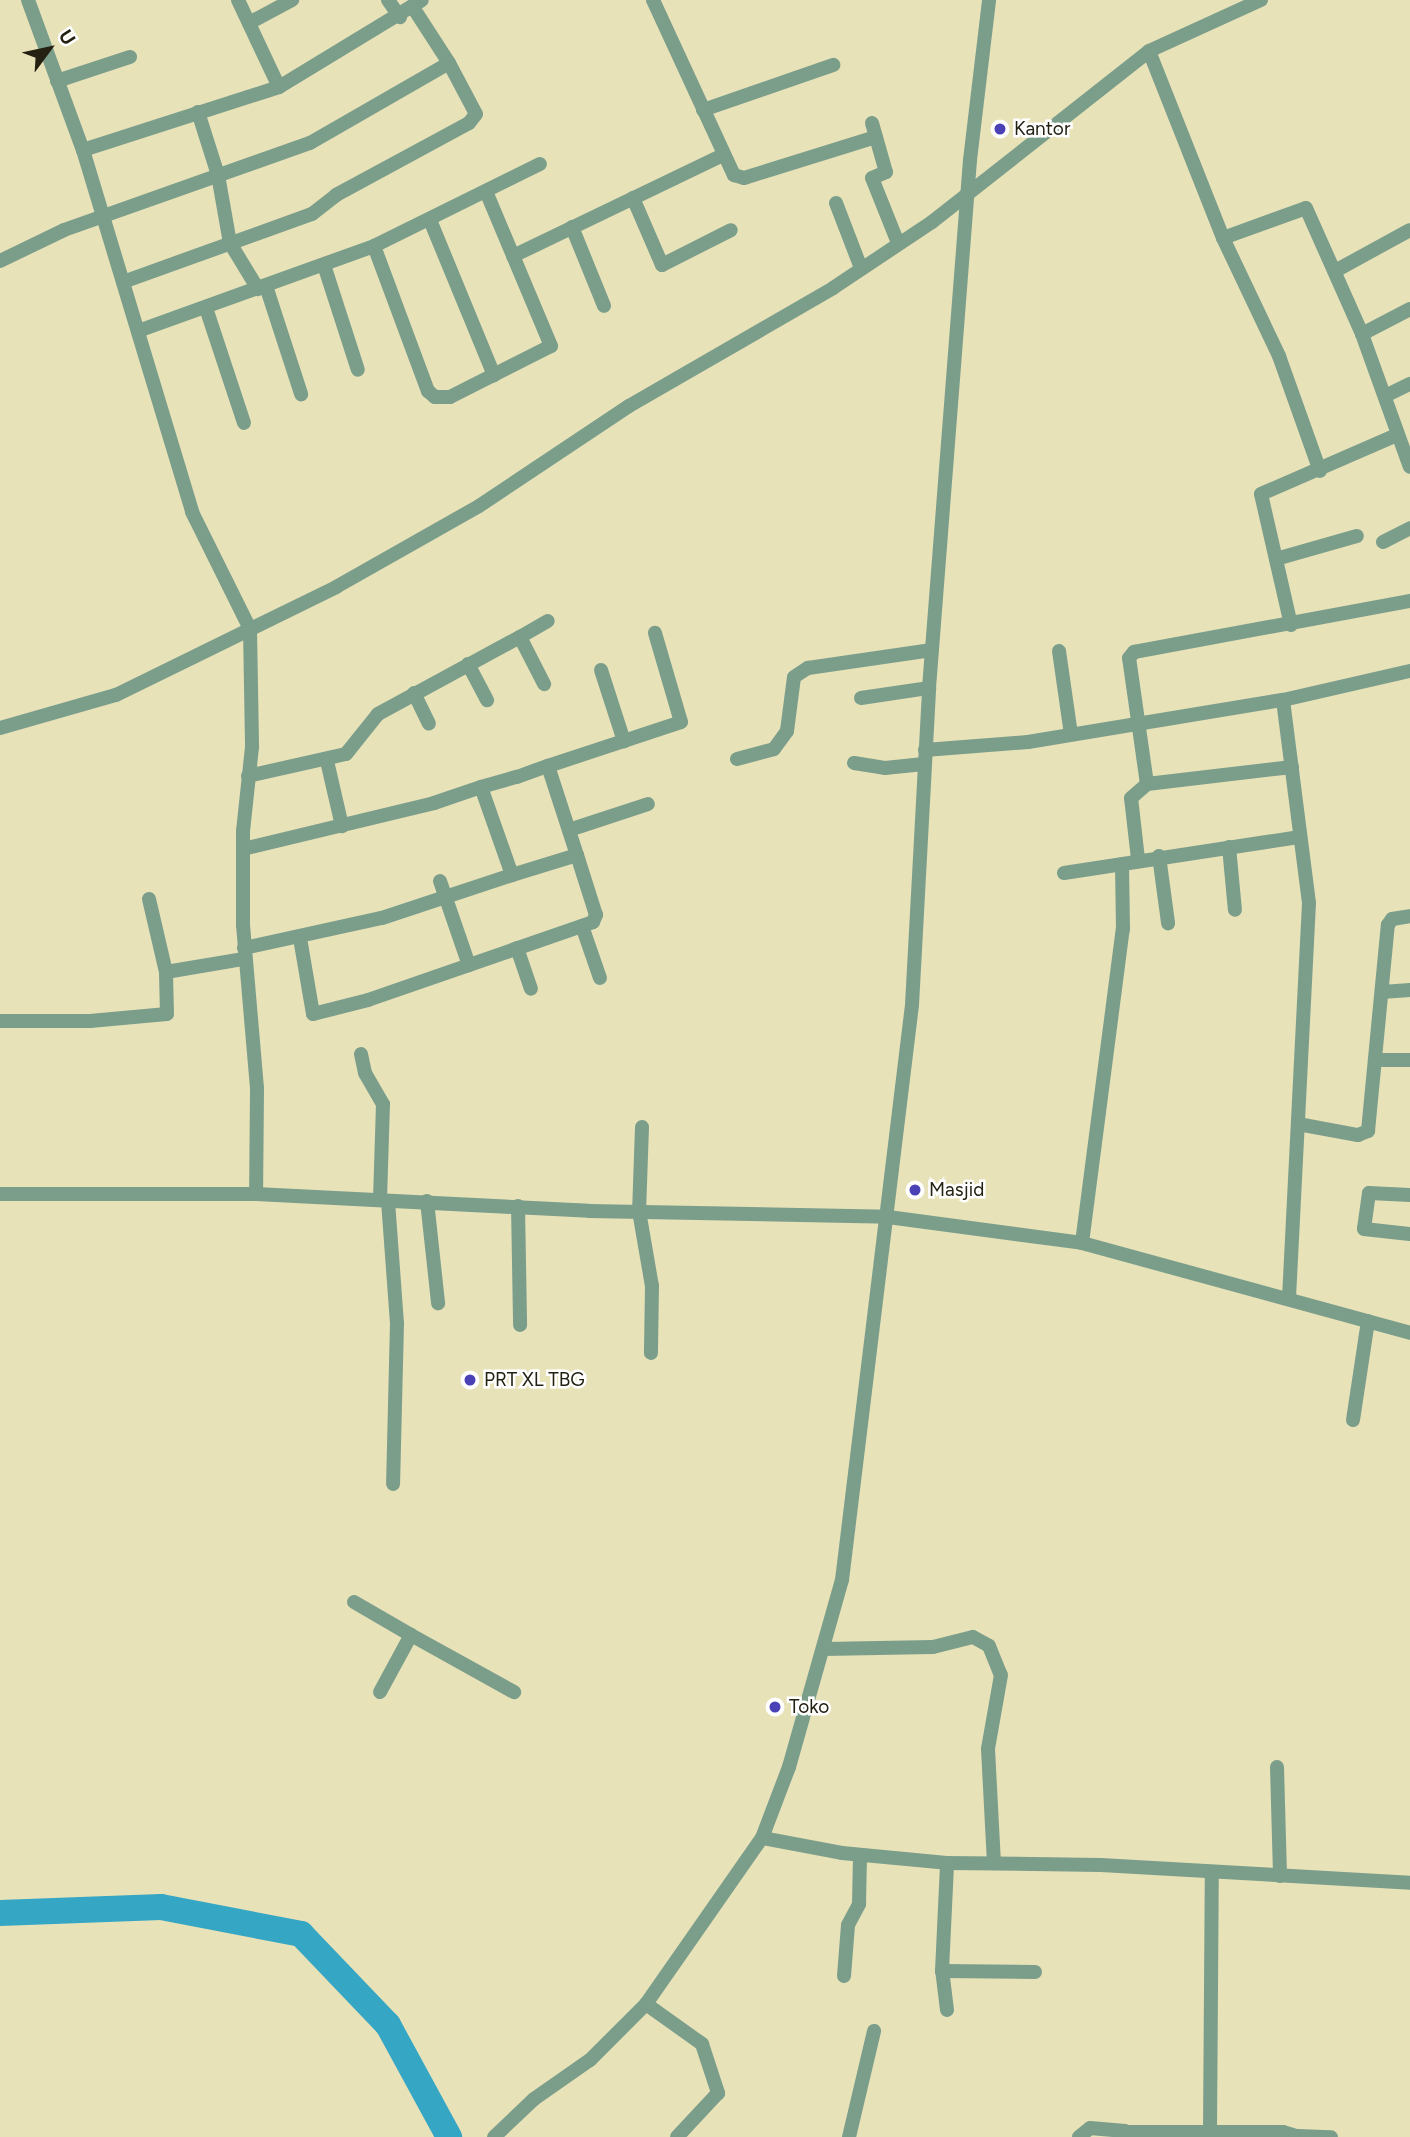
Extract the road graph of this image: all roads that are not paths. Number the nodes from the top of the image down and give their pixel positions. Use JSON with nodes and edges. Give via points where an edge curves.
{"nodes":[{"id":1,"x":28,"y":0,"type":"edge"},
{"id":2,"x":34,"y":0,"type":"edge"},
{"id":3,"x":238,"y":0,"type":"edge"},
{"id":4,"x":292,"y":0,"type":"edge"},
{"id":5,"x":388,"y":0,"type":"edge"},
{"id":6,"x":653,"y":0,"type":"edge"},
{"id":7,"x":989,"y":0,"type":"edge"},
{"id":8,"x":1261,"y":0,"type":"edge"},
{"id":9,"x":418,"y":5,"type":"edge"},
{"id":10,"x":400,"y":17,"type":"junction"},
{"id":11,"x":249,"y":23,"type":"junction"},
{"id":12,"x":1149,"y":51,"type":"junction"},
{"id":13,"x":130,"y":57,"type":"dead end"},
{"id":14,"x":449,"y":63,"type":"junction"},
{"id":15,"x":833,"y":65,"type":"dead end"},
{"id":16,"x":57,"y":81,"type":"junction"},
{"id":17,"x":279,"y":87,"type":"junction"},
{"id":18,"x":703,"y":110,"type":"junction"},
{"id":19,"x":198,"y":112,"type":"junction"},
{"id":20,"x":83,"y":150,"type":"junction"},
{"id":21,"x":971,"y":153,"type":"junction"},
{"id":22,"x":723,"y":155,"type":"junction"},
{"id":23,"x":540,"y":164,"type":"dead end"},
{"id":24,"x":1008,"y":164,"type":"junction"},
{"id":25,"x":218,"y":175,"type":"junction"},
{"id":26,"x":486,"y":191,"type":"junction"},
{"id":27,"x":968,"y":195,"type":"junction"},
{"id":28,"x":633,"y":198,"type":"junction"},
{"id":29,"x":836,"y":204,"type":"dead end"},
{"id":30,"x":102,"y":218,"type":"junction"},
{"id":31,"x":430,"y":220,"type":"junction"},
{"id":32,"x":572,"y":227,"type":"junction"},
{"id":33,"x":731,"y":230,"type":"dead end"},
{"id":34,"x":1410,"y":230,"type":"edge"},
{"id":35,"x":1223,"y":238,"type":"junction"},
{"id":36,"x":235,"y":241,"type":"junction"},
{"id":37,"x":898,"y":243,"type":"junction"},
{"id":38,"x":374,"y":246,"type":"junction"},
{"id":39,"x":513,"y":256,"type":"junction"},
{"id":40,"x":0,"y":261,"type":"edge"},
{"id":41,"x":324,"y":265,"type":"junction"},
{"id":42,"x":861,"y":268,"type":"junction"},
{"id":43,"x":1335,"y":271,"type":"junction"},
{"id":44,"x":123,"y":282,"type":"junction"},
{"id":45,"x":262,"y":287,"type":"junction"},
{"id":46,"x":604,"y":306,"type":"dead end"},
{"id":47,"x":206,"y":308,"type":"junction"},
{"id":48,"x":1410,"y":309,"type":"edge"},
{"id":49,"x":138,"y":331,"type":"junction"},
{"id":50,"x":1362,"y":334,"type":"junction"},
{"id":51,"x":354,"y":368,"type":"dead end"},
{"id":52,"x":494,"y":375,"type":"junction"},
{"id":53,"x":1410,"y":384,"type":"edge"},
{"id":54,"x":298,"y":391,"type":"dead end"},
{"id":55,"x":1385,"y":396,"type":"junction"},
{"id":56,"x":240,"y":421,"type":"dead end"},
{"id":57,"x":1397,"y":435,"type":"junction"},
{"id":58,"x":1410,"y":467,"type":"edge"},
{"id":59,"x":1320,"y":471,"type":"junction"},
{"id":60,"x":1410,"y":528,"type":"edge"},
{"id":61,"x":1357,"y":536,"type":"dead end"},
{"id":62,"x":1382,"y":542,"type":"dead end"},
{"id":63,"x":1276,"y":559,"type":"junction"},
{"id":64,"x":1410,"y":601,"type":"edge"},
{"id":65,"x":548,"y":621,"type":"dead end"},
{"id":66,"x":1291,"y":625,"type":"junction"},
{"id":67,"x":250,"y":629,"type":"junction"},
{"id":68,"x":655,"y":633,"type":"dead end"},
{"id":69,"x":520,"y":637,"type":"junction"},
{"id":70,"x":932,"y":650,"type":"junction"},
{"id":71,"x":1059,"y":651,"type":"dead end"},
{"id":72,"x":468,"y":664,"type":"junction"},
{"id":73,"x":601,"y":670,"type":"dead end"},
{"id":74,"x":1410,"y":671,"type":"edge"},
{"id":75,"x":544,"y":684,"type":"dead end"},
{"id":76,"x":929,"y":688,"type":"junction"},
{"id":77,"x":414,"y":693,"type":"junction"},
{"id":78,"x":861,"y":698,"type":"dead end"},
{"id":79,"x":487,"y":700,"type":"dead end"},
{"id":80,"x":1283,"y":700,"type":"junction"},
{"id":81,"x":1137,"y":723,"type":"junction"},
{"id":82,"x":429,"y":724,"type":"dead end"},
{"id":83,"x":0,"y":728,"type":"edge"},
{"id":84,"x":1071,"y":734,"type":"junction"},
{"id":85,"x":624,"y":741,"type":"junction"},
{"id":86,"x":924,"y":757,"type":"junction"},
{"id":87,"x":737,"y":759,"type":"dead end"},
{"id":88,"x":327,"y":761,"type":"junction"},
{"id":89,"x":854,"y":763,"type":"dead end"},
{"id":90,"x":548,"y":766,"type":"junction"},
{"id":91,"x":1292,"y":767,"type":"junction"},
{"id":92,"x":248,"y":776,"type":"junction"},
{"id":93,"x":1147,"y":784,"type":"junction"},
{"id":94,"x":481,"y":787,"type":"junction"},
{"id":95,"x":648,"y":804,"type":"dead end"},
{"id":96,"x":342,"y":826,"type":"junction"},
{"id":97,"x":569,"y":830,"type":"junction"},
{"id":98,"x":1300,"y":837,"type":"junction"},
{"id":99,"x":1229,"y":846,"type":"junction"},
{"id":100,"x":243,"y":849,"type":"junction"},
{"id":101,"x":577,"y":855,"type":"junction"},
{"id":102,"x":1159,"y":856,"type":"junction"},
{"id":103,"x":1138,"y":859,"type":"junction"},
{"id":104,"x":1122,"y":864,"type":"junction"},
{"id":105,"x":1064,"y":873,"type":"dead end"},
{"id":106,"x":512,"y":876,"type":"junction"},
{"id":107,"x":440,"y":881,"type":"dead end"},
{"id":108,"x":446,"y":899,"type":"junction"},
{"id":109,"x":149,"y":900,"type":"dead end"},
{"id":110,"x":1236,"y":910,"type":"dead end"},
{"id":111,"x":1410,"y":916,"type":"edge"},
{"id":112,"x":1168,"y":923,"type":"dead end"},
{"id":113,"x":582,"y":926,"type":"junction"},
{"id":114,"x":300,"y":938,"type":"junction"},
{"id":115,"x":517,"y":948,"type":"junction"},
{"id":116,"x":253,"y":949,"type":"junction"},
{"id":117,"x":469,"y":965,"type":"junction"},
{"id":118,"x":166,"y":972,"type":"junction"},
{"id":119,"x":600,"y":978,"type":"dead end"},
{"id":120,"x":531,"y":989,"type":"dead end"},
{"id":121,"x":1410,"y":990,"type":"edge"},
{"id":122,"x":1382,"y":992,"type":"junction"},
{"id":123,"x":0,"y":1021,"type":"edge"},
{"id":124,"x":361,"y":1054,"type":"dead end"},
{"id":125,"x":1377,"y":1060,"type":"junction"},
{"id":126,"x":1410,"y":1060,"type":"edge"},
{"id":127,"x":1298,"y":1124,"type":"junction"},
{"id":128,"x":642,"y":1127,"type":"dead end"},
{"id":129,"x":0,"y":1194,"type":"edge"},
{"id":130,"x":257,"y":1194,"type":"junction"},
{"id":131,"x":1410,"y":1195,"type":"edge"},
{"id":132,"x":384,"y":1200,"type":"junction"},
{"id":133,"x":427,"y":1201,"type":"junction"},
{"id":134,"x":518,"y":1206,"type":"junction"},
{"id":135,"x":639,"y":1211,"type":"junction"},
{"id":136,"x":888,"y":1217,"type":"junction"},
{"id":137,"x":1410,"y":1234,"type":"edge"},
{"id":138,"x":1082,"y":1243,"type":"junction"},
{"id":139,"x":1289,"y":1296,"type":"junction"},
{"id":140,"x":438,"y":1303,"type":"dead end"},
{"id":141,"x":1368,"y":1321,"type":"junction"},
{"id":142,"x":520,"y":1325,"type":"dead end"},
{"id":143,"x":1410,"y":1333,"type":"edge"},
{"id":144,"x":651,"y":1353,"type":"dead end"},
{"id":145,"x":1353,"y":1420,"type":"dead end"},
{"id":146,"x":393,"y":1484,"type":"dead end"},
{"id":147,"x":354,"y":1602,"type":"dead end"},
{"id":148,"x":411,"y":1635,"type":"junction"},
{"id":149,"x":824,"y":1649,"type":"junction"},
{"id":150,"x":380,"y":1692,"type":"dead end"},
{"id":151,"x":513,"y":1692,"type":"dead end"},
{"id":152,"x":1277,"y":1767,"type":"dead end"},
{"id":153,"x":762,"y":1838,"type":"junction"},
{"id":154,"x":860,"y":1855,"type":"junction"},
{"id":155,"x":947,"y":1863,"type":"junction"},
{"id":156,"x":993,"y":1863,"type":"junction"},
{"id":157,"x":1410,"y":1870,"type":"edge"},
{"id":158,"x":1212,"y":1874,"type":"junction"},
{"id":159,"x":1280,"y":1876,"type":"junction"},
{"id":160,"x":1410,"y":1884,"type":"edge"},
{"id":161,"x":942,"y":1971,"type":"junction"},
{"id":162,"x":1035,"y":1972,"type":"dead end"},
{"id":163,"x":844,"y":1976,"type":"dead end"},
{"id":164,"x":646,"y":2004,"type":"junction"},
{"id":165,"x":947,"y":2010,"type":"dead end"},
{"id":166,"x":874,"y":2031,"type":"dead end"},
{"id":167,"x":1210,"y":2131,"type":"junction"},
{"id":168,"x":1128,"y":2134,"type":"edge"},
{"id":169,"x":1181,"y":2135,"type":"edge"},
{"id":170,"x":1249,"y":2135,"type":"edge"},
{"id":171,"x":1298,"y":2136,"type":"edge"},
{"id":172,"x":494,"y":2137,"type":"edge"},
{"id":173,"x":677,"y":2137,"type":"edge"},
{"id":174,"x":849,"y":2137,"type":"edge"},
{"id":175,"x":1079,"y":2137,"type":"edge"},
{"id":176,"x":1331,"y":2137,"type":"edge"}],
"edges":[{"from":1,"to":16,"type":"street"},
{"from":2,"to":20,"type":"street"},
{"from":3,"to":11,"type":"street"},
{"from":4,"to":11,"type":"street"},
{"from":5,"to":10,"type":"street"},
{"from":6,"to":18,"type":"street"},
{"from":7,"to":21,"type":"street"},
{"from":8,"to":12,"type":"street"},
{"from":9,"to":10,"type":"street"},
{"from":9,"to":14,"type":"street"},
{"from":10,"to":17,"type":"street"},
{"from":11,"to":17,"type":"street"},
{"from":12,"to":24,"type":"street"},
{"from":12,"to":35,"type":"street"},
{"from":13,"to":16,"type":"street"},
{"from":14,"to":25,"type":"street","via":[[310,143]]},
{"from":14,"to":36,"type":"street","via":[[476,118],[336,195],[312,214]]},
{"from":15,"to":18,"type":"street"},
{"from":16,"to":20,"type":"street"},
{"from":17,"to":19,"type":"street"},
{"from":18,"to":22,"type":"street"},
{"from":19,"to":20,"type":"street"},
{"from":19,"to":25,"type":"street"},
{"from":20,"to":30,"type":"street"},
{"from":21,"to":24,"type":"street","via":[[988,168]]},
{"from":21,"to":27,"type":"street"},
{"from":22,"to":28,"type":"street"},
{"from":22,"to":37,"type":"street","via":[[731,172],[744,178],[874,130],[886,172],[872,178]]},
{"from":23,"to":26,"type":"street"},
{"from":24,"to":27,"type":"street"},
{"from":25,"to":30,"type":"street"},
{"from":25,"to":36,"type":"street"},
{"from":26,"to":31,"type":"street"},
{"from":26,"to":39,"type":"street"},
{"from":27,"to":37,"type":"street"},
{"from":27,"to":70,"type":"street"},
{"from":28,"to":32,"type":"street"},
{"from":28,"to":33,"type":"street","via":[[662,265]]},
{"from":29,"to":42,"type":"street"},
{"from":30,"to":40,"type":"street","via":[[64,230]]},
{"from":30,"to":44,"type":"street"},
{"from":31,"to":38,"type":"street"},
{"from":31,"to":52,"type":"street"},
{"from":32,"to":39,"type":"street"},
{"from":32,"to":46,"type":"street"},
{"from":34,"to":43,"type":"street"},
{"from":35,"to":43,"type":"street","via":[[1306,208]]},
{"from":35,"to":59,"type":"street","via":[[1279,356]]},
{"from":36,"to":44,"type":"street"},
{"from":36,"to":45,"type":"street"},
{"from":37,"to":42,"type":"street"},
{"from":38,"to":41,"type":"street"},
{"from":38,"to":52,"type":"street","via":[[428,391],[440,399],[450,397]]},
{"from":39,"to":52,"type":"street","via":[[551,346]]},
{"from":41,"to":45,"type":"street"},
{"from":41,"to":51,"type":"street"},
{"from":42,"to":67,"type":"street","via":[[629,406],[479,506],[336,587]]},
{"from":43,"to":50,"type":"street"},
{"from":44,"to":49,"type":"street"},
{"from":45,"to":47,"type":"street"},
{"from":45,"to":54,"type":"street"},
{"from":47,"to":49,"type":"street"},
{"from":47,"to":56,"type":"street"},
{"from":48,"to":50,"type":"street"},
{"from":49,"to":67,"type":"street","via":[[192,512]]},
{"from":50,"to":55,"type":"street"},
{"from":53,"to":55,"type":"street"},
{"from":55,"to":57,"type":"street"},
{"from":57,"to":58,"type":"street"},
{"from":57,"to":59,"type":"street"},
{"from":59,"to":63,"type":"street","via":[[1261,494]]},
{"from":60,"to":62,"type":"street"},
{"from":61,"to":63,"type":"street"},
{"from":63,"to":66,"type":"street"},
{"from":64,"to":66,"type":"street"},
{"from":65,"to":69,"type":"street"},
{"from":66,"to":81,"type":"street","via":[[1134,652],[1129,658]]},
{"from":67,"to":83,"type":"street","via":[[116,695]]},
{"from":67,"to":92,"type":"street"},
{"from":68,"to":85,"type":"street","via":[[681,719]]},
{"from":69,"to":72,"type":"street"},
{"from":69,"to":75,"type":"street"},
{"from":70,"to":76,"type":"street"},
{"from":70,"to":87,"type":"street","via":[[808,668],[794,677],[787,731],[774,749]]},
{"from":71,"to":84,"type":"street"},
{"from":72,"to":77,"type":"street"},
{"from":72,"to":79,"type":"street"},
{"from":73,"to":85,"type":"street"},
{"from":74,"to":80,"type":"street"},
{"from":76,"to":78,"type":"street"},
{"from":76,"to":86,"type":"street"},
{"from":77,"to":82,"type":"street"},
{"from":77,"to":88,"type":"street","via":[[367,723],[351,751]]},
{"from":80,"to":81,"type":"street"},
{"from":80,"to":91,"type":"street"},
{"from":81,"to":84,"type":"street"},
{"from":81,"to":93,"type":"street"},
{"from":84,"to":86,"type":"street"},
{"from":85,"to":90,"type":"street"},
{"from":86,"to":89,"type":"street","via":[[885,768]]},
{"from":86,"to":136,"type":"street","via":[[912,1005]]},
{"from":88,"to":92,"type":"street"},
{"from":88,"to":96,"type":"street"},
{"from":90,"to":94,"type":"street"},
{"from":90,"to":97,"type":"street"},
{"from":91,"to":93,"type":"street"},
{"from":91,"to":98,"type":"street"},
{"from":92,"to":100,"type":"street"},
{"from":93,"to":103,"type":"street","via":[[1131,797]]},
{"from":94,"to":96,"type":"street"},
{"from":94,"to":106,"type":"street"},
{"from":95,"to":97,"type":"street"},
{"from":96,"to":100,"type":"street"},
{"from":97,"to":101,"type":"street"},
{"from":98,"to":99,"type":"street"},
{"from":98,"to":127,"type":"street","via":[[1309,903]]},
{"from":99,"to":102,"type":"street"},
{"from":99,"to":110,"type":"street"},
{"from":100,"to":116,"type":"street"},
{"from":101,"to":106,"type":"street"},
{"from":101,"to":113,"type":"street","via":[[596,915],[593,922]]},
{"from":102,"to":103,"type":"street"},
{"from":102,"to":112,"type":"street"},
{"from":103,"to":104,"type":"street"},
{"from":104,"to":105,"type":"street"},
{"from":104,"to":138,"type":"street","via":[[1123,929]]},
{"from":106,"to":108,"type":"street"},
{"from":107,"to":108,"type":"street"},
{"from":108,"to":114,"type":"street"},
{"from":108,"to":117,"type":"street"},
{"from":109,"to":118,"type":"street"},
{"from":111,"to":122,"type":"street","via":[[1392,919],[1388,925]]},
{"from":113,"to":115,"type":"street"},
{"from":113,"to":119,"type":"street"},
{"from":114,"to":116,"type":"street"},
{"from":114,"to":117,"type":"street","via":[[313,1014]]},
{"from":115,"to":117,"type":"street"},
{"from":115,"to":120,"type":"street"},
{"from":116,"to":118,"type":"street"},
{"from":116,"to":130,"type":"street"},
{"from":118,"to":123,"type":"street","via":[[167,1014],[90,1021]]},
{"from":121,"to":122,"type":"street"},
{"from":122,"to":125,"type":"street"},
{"from":124,"to":132,"type":"street","via":[[365,1073],[383,1104]]},
{"from":125,"to":126,"type":"street"},
{"from":125,"to":127,"type":"street","via":[[1368,1131],[1358,1135]]},
{"from":127,"to":139,"type":"street"},
{"from":128,"to":135,"type":"street"},
{"from":129,"to":130,"type":"street"},
{"from":130,"to":132,"type":"street"},
{"from":131,"to":137,"type":"street","via":[[1369,1193],[1364,1229]]},
{"from":132,"to":133,"type":"street"},
{"from":132,"to":146,"type":"street","via":[[397,1323]]},
{"from":133,"to":134,"type":"street"},
{"from":133,"to":140,"type":"street"},
{"from":134,"to":135,"type":"street"},
{"from":134,"to":142,"type":"street"},
{"from":135,"to":136,"type":"street"},
{"from":135,"to":144,"type":"street","via":[[652,1286]]},
{"from":136,"to":138,"type":"street"},
{"from":136,"to":149,"type":"street","via":[[857,1488],[842,1580]]},
{"from":138,"to":139,"type":"street"},
{"from":139,"to":141,"type":"street"},
{"from":141,"to":143,"type":"street"},
{"from":141,"to":145,"type":"street"},
{"from":147,"to":148,"type":"street"},
{"from":148,"to":150,"type":"street"},
{"from":148,"to":151,"type":"street"},
{"from":149,"to":153,"type":"street","via":[[789,1767]]},
{"from":149,"to":156,"type":"street","via":[[933,1647],[973,1637],[989,1646],[1000,1675],[988,1749]]},
{"from":152,"to":159,"type":"street"},
{"from":153,"to":154,"type":"street"},
{"from":153,"to":164,"type":"street"},
{"from":154,"to":155,"type":"street"},
{"from":154,"to":163,"type":"street","via":[[859,1904],[848,1925]]},
{"from":155,"to":156,"type":"street"},
{"from":155,"to":161,"type":"street"},
{"from":156,"to":158,"type":"street"},
{"from":157,"to":160,"type":"street"},
{"from":158,"to":159,"type":"street"},
{"from":158,"to":167,"type":"street"},
{"from":159,"to":160,"type":"street"},
{"from":161,"to":162,"type":"street"},
{"from":161,"to":165,"type":"street"},
{"from":164,"to":172,"type":"street","via":[[590,2060],[516,2113]]},
{"from":164,"to":173,"type":"street","via":[[702,2044],[718,2093]]},
{"from":166,"to":174,"type":"street"},
{"from":167,"to":169,"type":"street"},
{"from":167,"to":170,"type":"street"},
{"from":168,"to":169,"type":"street"},
{"from":168,"to":175,"type":"street","via":[[1090,2128]]},
{"from":170,"to":171,"type":"street"},
{"from":171,"to":176,"type":"street"}]}
